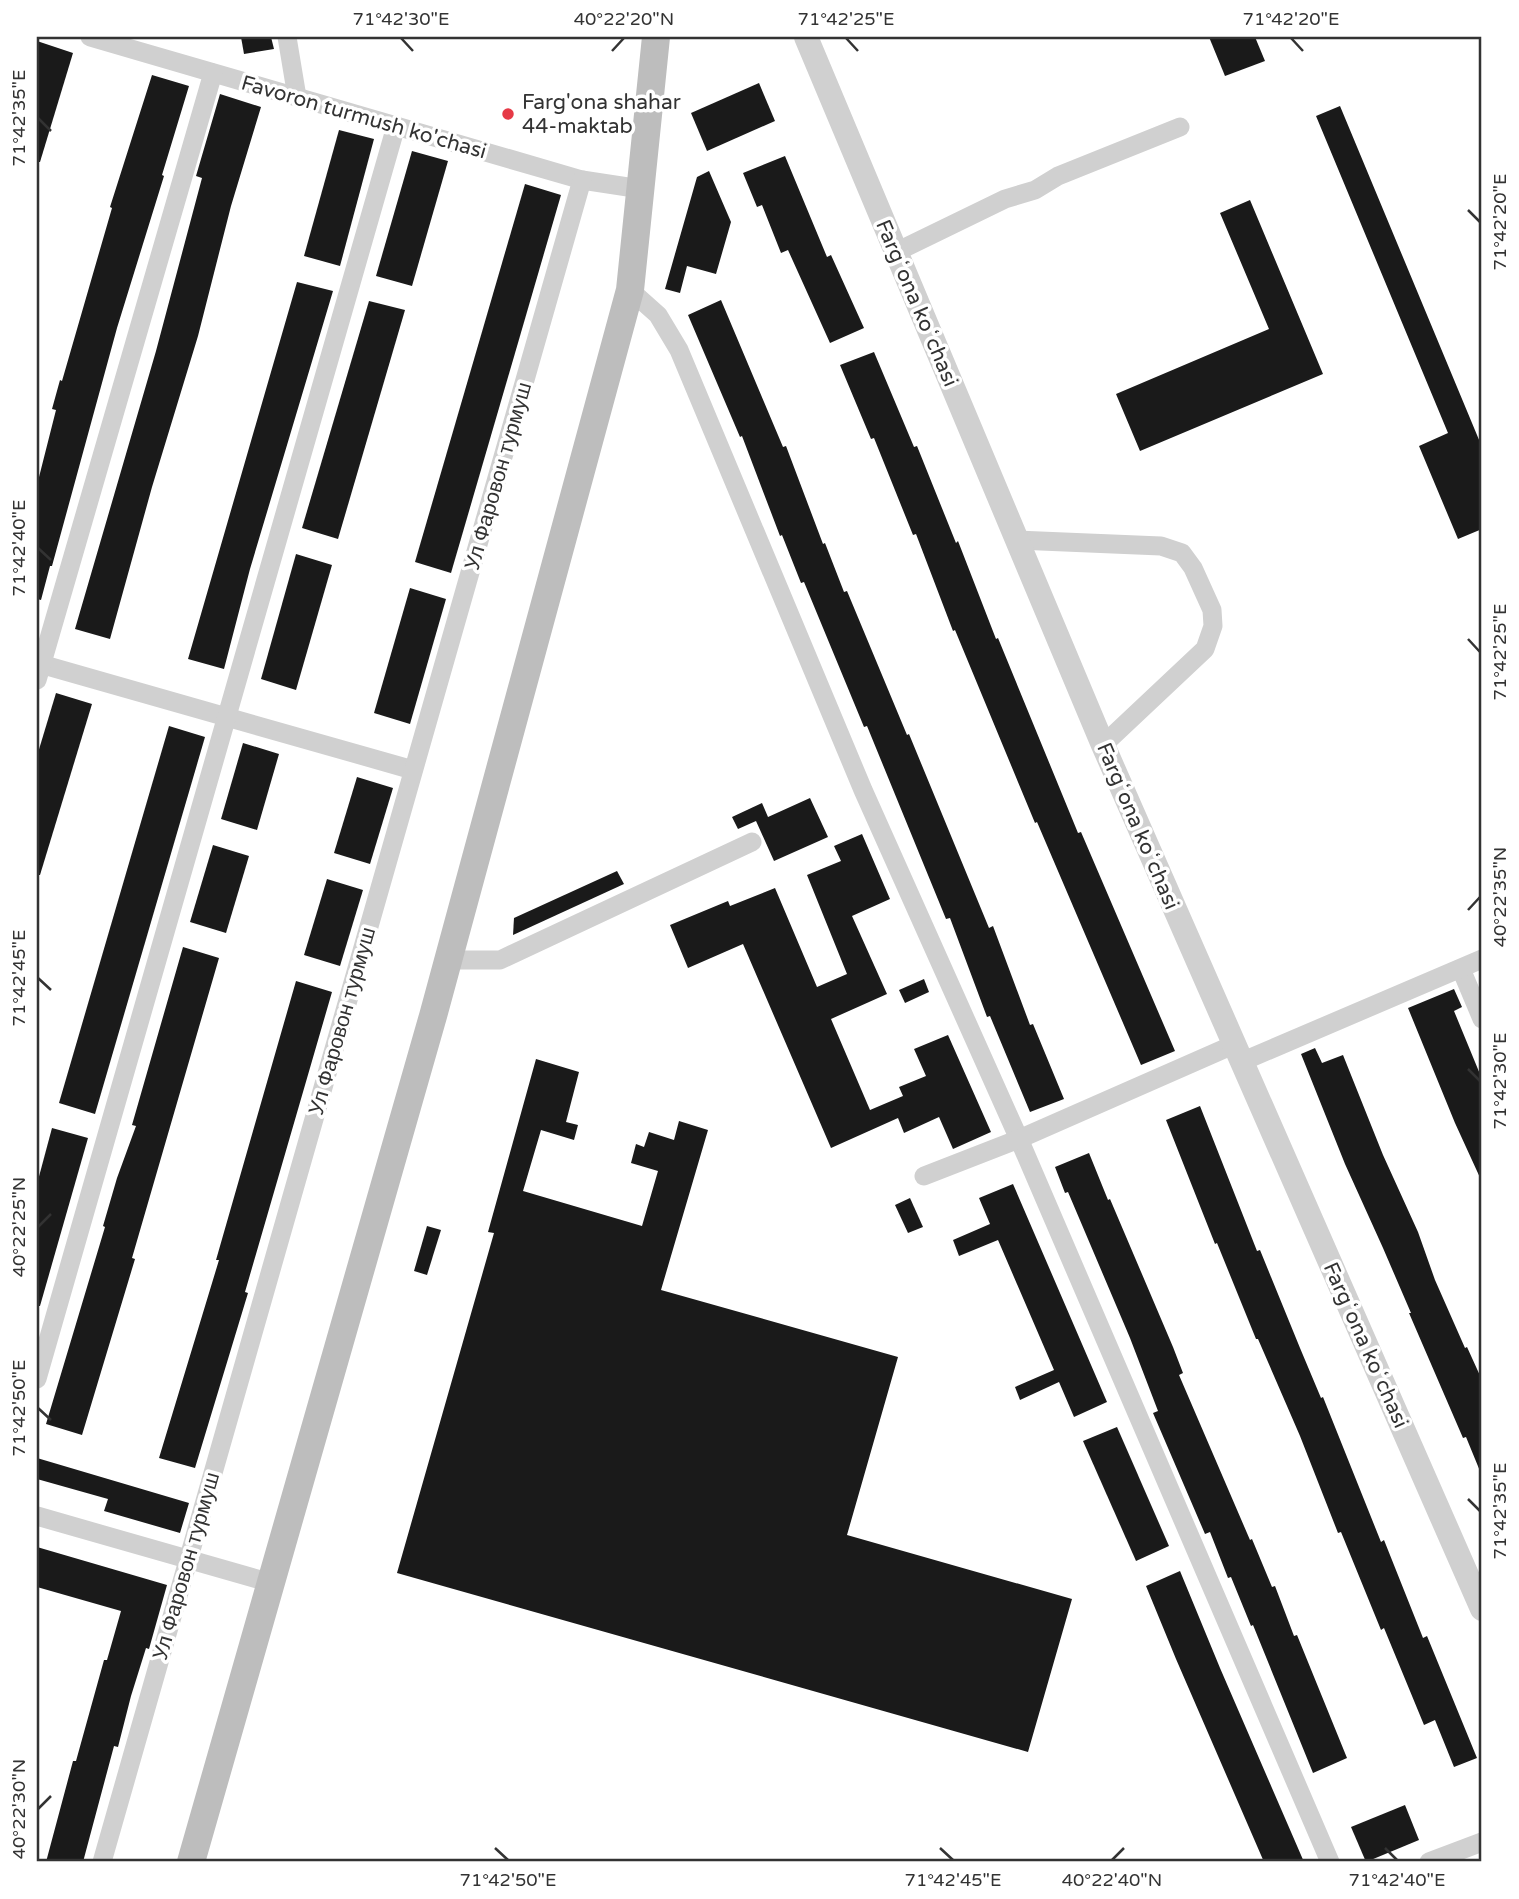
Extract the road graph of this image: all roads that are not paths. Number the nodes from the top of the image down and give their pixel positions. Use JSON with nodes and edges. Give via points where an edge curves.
{"nodes":[{"id":1,"x":90,"y":37,"type":"edge"},
{"id":2,"x":287,"y":37,"type":"edge"},
{"id":3,"x":656,"y":37,"type":"edge"},
{"id":4,"x":672,"y":37,"type":"edge"},
{"id":5,"x":806,"y":37,"type":"edge"},
{"id":6,"x":127,"y":42,"type":"edge"},
{"id":7,"x":213,"y":73,"type":"junction"},
{"id":8,"x":652,"y":74,"type":"junction"},
{"id":9,"x":297,"y":97,"type":"junction"},
{"id":10,"x":396,"y":126,"type":"junction"},
{"id":11,"x":1180,"y":127,"type":"dead end"},
{"id":12,"x":582,"y":180,"type":"junction"},
{"id":13,"x":641,"y":189,"type":"junction"},
{"id":14,"x":896,"y":252,"type":"junction"},
{"id":15,"x":630,"y":290,"type":"junction"},
{"id":16,"x":1016,"y":540,"type":"junction"},
{"id":17,"x":38,"y":669,"type":"edge"},
{"id":18,"x":226,"y":717,"type":"junction"},
{"id":19,"x":1103,"y":745,"type":"junction"},
{"id":20,"x":414,"y":770,"type":"junction"},
{"id":21,"x":752,"y":842,"type":"dead end"},
{"id":22,"x":1482,"y":959,"type":"edge"},
{"id":23,"x":448,"y":960,"type":"junction"},
{"id":24,"x":1461,"y":969,"type":"junction"},
{"id":25,"x":1482,"y":1019,"type":"edge"},
{"id":26,"x":1237,"y":1053,"type":"junction"},
{"id":27,"x":1019,"y":1139,"type":"junction"},
{"id":28,"x":924,"y":1176,"type":"dead end"},
{"id":29,"x":37,"y":1379,"type":"edge"},
{"id":30,"x":37,"y":1516,"type":"edge"},
{"id":31,"x":188,"y":1561,"type":"junction"},
{"id":32,"x":271,"y":1583,"type":"junction"},
{"id":33,"x":1482,"y":1609,"type":"edge"},
{"id":34,"x":1482,"y":1842,"type":"edge"},
{"id":35,"x":102,"y":1862,"type":"edge"},
{"id":36,"x":191,"y":1862,"type":"edge"},
{"id":37,"x":1330,"y":1862,"type":"edge"},
{"id":38,"x":1429,"y":1862,"type":"edge"}],
"edges":[{"from":1,"to":6,"type":"street","name":"Favoron turmush ko'chasi"},
{"from":2,"to":9,"type":"street"},
{"from":3,"to":8,"type":"main road"},
{"from":4,"to":8,"type":"street"},
{"from":5,"to":14,"type":"street","name":"Fargʻona koʻchasi"},
{"from":6,"to":7,"type":"street","name":"Favoron turmush ko'chasi"},
{"from":7,"to":9,"type":"street","name":"Favoron turmush ko'chasi"},
{"from":7,"to":17,"type":"street"},
{"from":8,"to":13,"type":"main road"},
{"from":9,"to":10,"type":"street","name":"Favoron turmush ko'chasi"},
{"from":10,"to":12,"type":"street","name":"Favoron turmush ko'chasi"},
{"from":10,"to":18,"type":"street"},
{"from":11,"to":14,"type":"street","via":[[1005,199]]},
{"from":12,"to":13,"type":"street","name":"Favoron turmush ko'chasi"},
{"from":12,"to":20,"type":"street","name":"Ул Фаровон турмуш"},
{"from":13,"to":15,"type":"main road"},
{"from":14,"to":16,"type":"street","name":"Fargʻona koʻchasi"},
{"from":15,"to":23,"type":"main road"},
{"from":15,"to":27,"type":"street","via":[[658,315],[680,350],[863,790]]},
{"from":16,"to":19,"type":"street","name":"Fargʻona koʻchasi"},
{"from":16,"to":19,"type":"street","via":[[1161,546],[1182,553],[1212,610],[1213,626],[1205,649]]},
{"from":17,"to":18,"type":"street"},
{"from":18,"to":20,"type":"street"},
{"from":18,"to":29,"type":"street"},
{"from":19,"to":26,"type":"street","name":"Fargʻona koʻchasi"},
{"from":20,"to":31,"type":"street","name":"Ул Фаровон турмуш"},
{"from":21,"to":23,"type":"street","via":[[500,960]]},
{"from":22,"to":24,"type":"street"},
{"from":23,"to":32,"type":"main road"},
{"from":24,"to":25,"type":"street"},
{"from":24,"to":26,"type":"street"},
{"from":26,"to":27,"type":"street"},
{"from":26,"to":33,"type":"street","name":"Fargʻona koʻchasi"},
{"from":27,"to":28,"type":"street"},
{"from":27,"to":37,"type":"street"},
{"from":30,"to":31,"type":"street"},
{"from":31,"to":32,"type":"street"},
{"from":31,"to":35,"type":"street","name":"Ул Фаровон турмуш"},
{"from":32,"to":36,"type":"main road"},
{"from":34,"to":38,"type":"street"}]}
